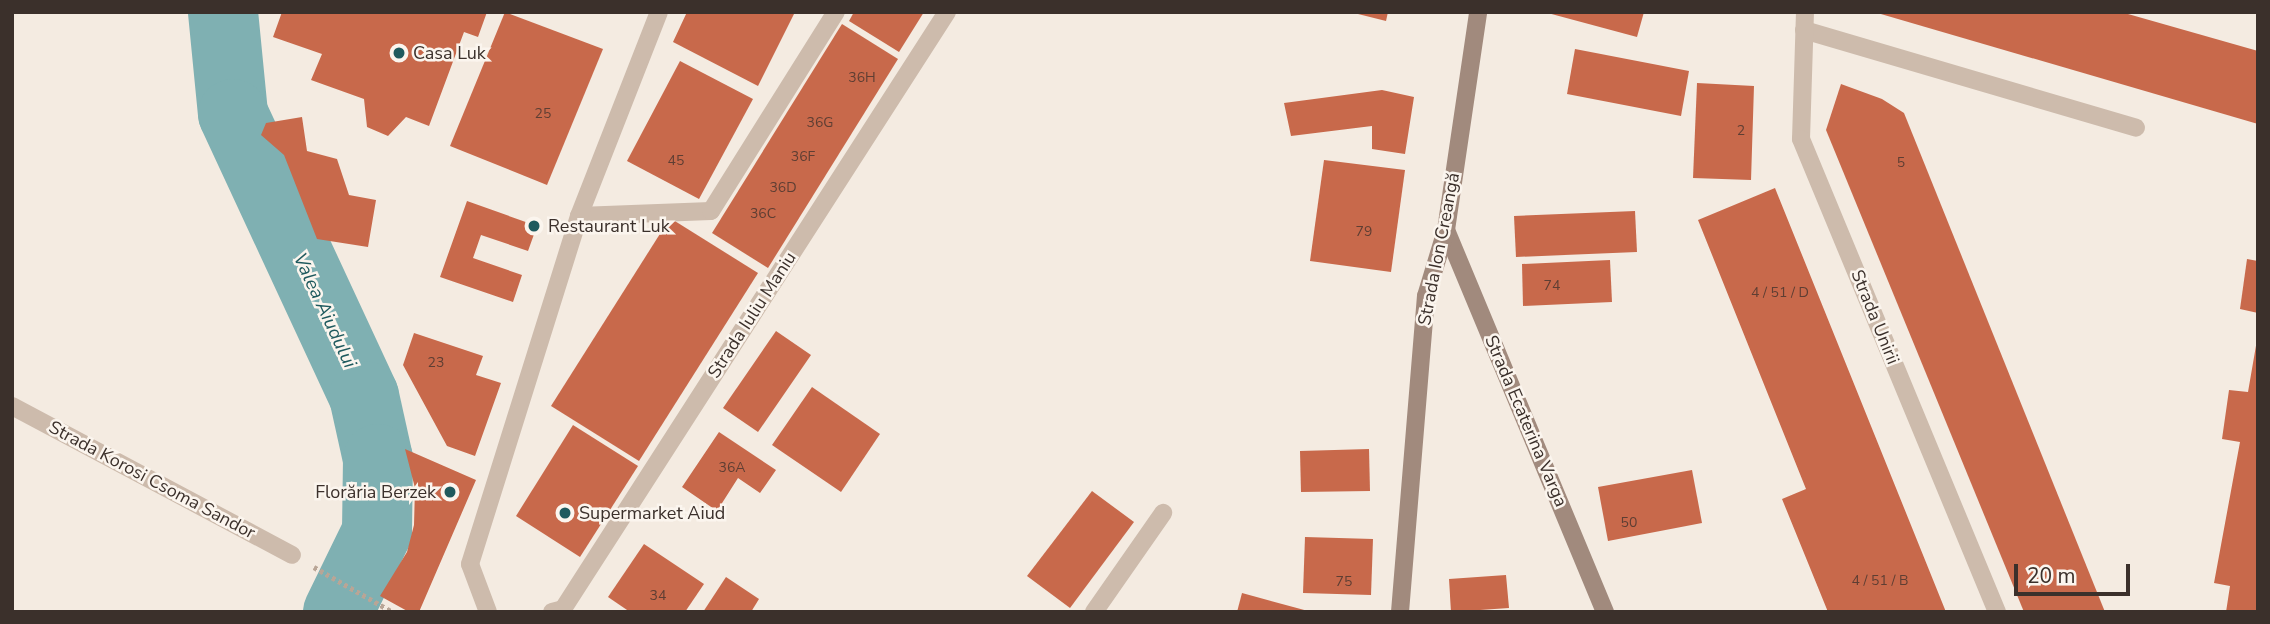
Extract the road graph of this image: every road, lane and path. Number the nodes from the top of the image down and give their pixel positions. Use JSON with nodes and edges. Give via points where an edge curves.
{"nodes":[{"id":1,"x":659,"y":12,"type":"edge"},
{"id":2,"x":836,"y":12,"type":"edge"},
{"id":3,"x":947,"y":12,"type":"edge"},
{"id":4,"x":1478,"y":12,"type":"edge"},
{"id":5,"x":1805,"y":21,"type":"edge"},
{"id":6,"x":2136,"y":128,"type":"dead end"},
{"id":7,"x":579,"y":216,"type":"junction"},
{"id":8,"x":1446,"y":230,"type":"junction"},
{"id":9,"x":12,"y":406,"type":"edge"},
{"id":10,"x":1163,"y":513,"type":"dead end"},
{"id":11,"x":292,"y":555,"type":"joint"},
{"id":12,"x":560,"y":611,"type":"edge"},
{"id":13,"x":393,"y":612,"type":"edge"},
{"id":14,"x":488,"y":612,"type":"edge"},
{"id":15,"x":1094,"y":612,"type":"edge"},
{"id":16,"x":1400,"y":612,"type":"edge"},
{"id":17,"x":1605,"y":612,"type":"edge"},
{"id":18,"x":1997,"y":612,"type":"edge"}],
"edges":[{"from":1,"to":7,"type":"street"},
{"from":2,"to":7,"type":"street","via":[[711,211]]},
{"from":3,"to":12,"type":"street","name":"Strada Iuliu Maniu"},
{"from":4,"to":8,"type":"main road","name":"Strada Ion Creangă"},
{"from":5,"to":6,"type":"street"},
{"from":5,"to":18,"type":"street","name":"Strada Unirii","via":[[1801,139]]},
{"from":7,"to":14,"type":"street","via":[[470,564]]},
{"from":8,"to":16,"type":"main road","name":"Strada Ion Creangă","via":[[1426,296],[1418,358]]},
{"from":8,"to":17,"type":"main road","name":"Strada Ecaterina Varga"},
{"from":9,"to":11,"type":"street","name":"Strada Korosi Csoma Sandor"},
{"from":10,"to":15,"type":"street"},
{"from":11,"to":13,"type":"path"}]}
